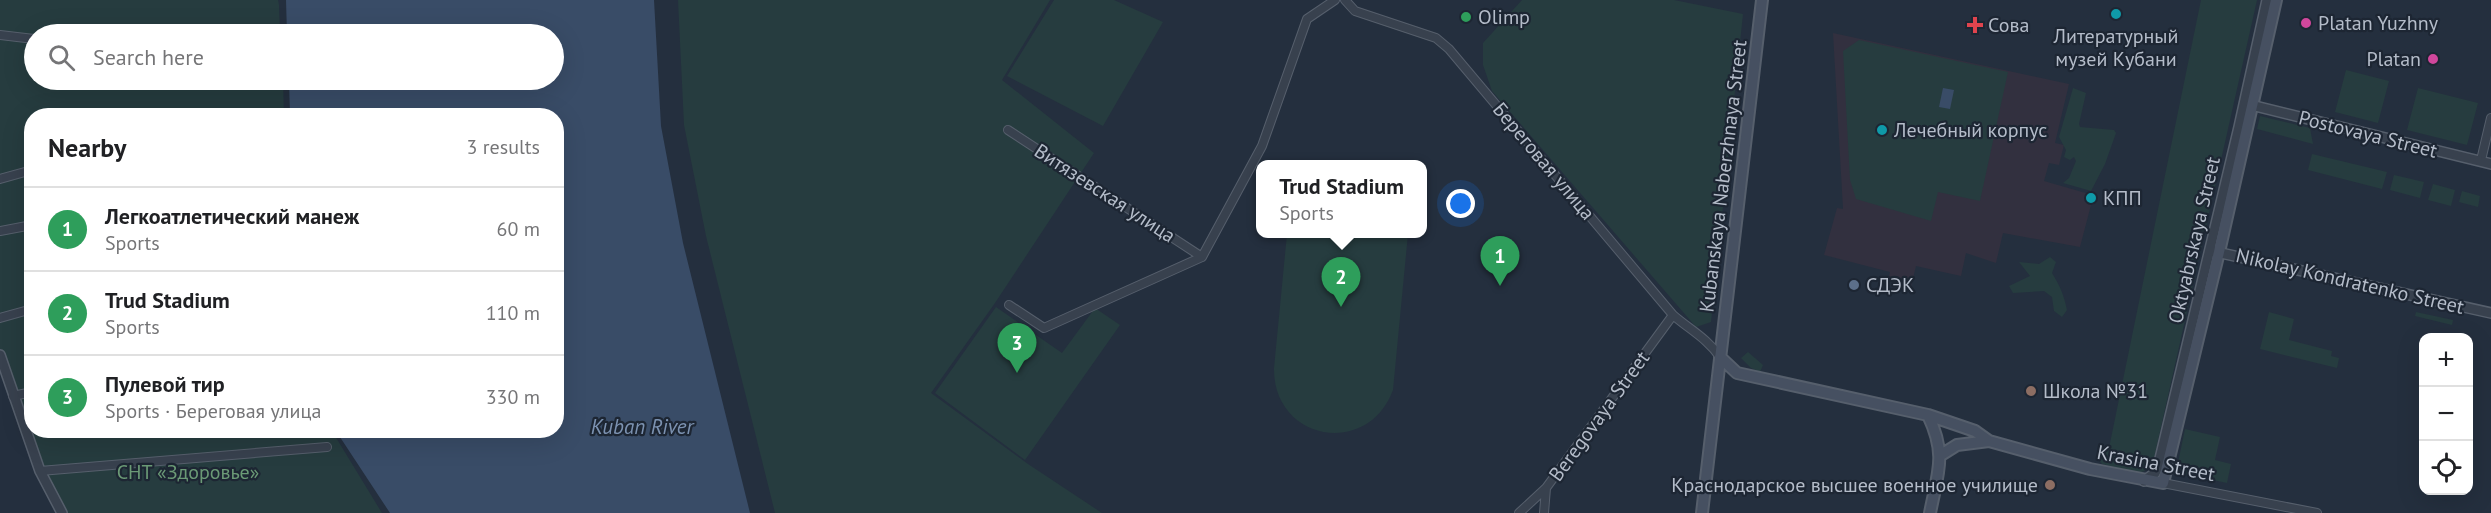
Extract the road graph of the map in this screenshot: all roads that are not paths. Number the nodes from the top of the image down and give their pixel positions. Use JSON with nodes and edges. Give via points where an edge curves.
{"nodes":[{"id":1,"x":1335,"y":0,"type":"edge"},
{"id":2,"x":1345,"y":0,"type":"edge"},
{"id":3,"x":1762,"y":0,"type":"edge"},
{"id":4,"x":2267,"y":0,"type":"edge"},
{"id":5,"x":2276,"y":0,"type":"edge"},
{"id":6,"x":0,"y":35,"type":"edge"},
{"id":7,"x":24,"y":38,"type":"edge"},
{"id":8,"x":2250,"y":102,"type":"junction"},
{"id":9,"x":2491,"y":118,"type":"edge"},
{"id":10,"x":1008,"y":130,"type":"dead end"},
{"id":11,"x":2487,"y":157,"type":"edge"},
{"id":12,"x":2491,"y":164,"type":"edge"},
{"id":13,"x":24,"y":172,"type":"edge"},
{"id":14,"x":0,"y":179,"type":"edge"},
{"id":15,"x":24,"y":226,"type":"edge"},
{"id":16,"x":0,"y":231,"type":"edge"},
{"id":17,"x":2215,"y":251,"type":"junction"},
{"id":18,"x":1202,"y":257,"type":"junction"},
{"id":19,"x":1009,"y":305,"type":"dead end"},
{"id":20,"x":24,"y":311,"type":"edge"},
{"id":21,"x":2491,"y":313,"type":"edge"},
{"id":22,"x":1673,"y":315,"type":"junction"},
{"id":23,"x":0,"y":318,"type":"edge"},
{"id":24,"x":0,"y":355,"type":"edge"},
{"id":25,"x":1720,"y":357,"type":"junction"},
{"id":26,"x":24,"y":394,"type":"edge"},
{"id":27,"x":13,"y":396,"type":"junction"},
{"id":28,"x":1928,"y":415,"type":"junction"},
{"id":29,"x":24,"y":427,"type":"edge"},
{"id":30,"x":28,"y":438,"type":"edge"},
{"id":31,"x":1989,"y":441,"type":"junction"},
{"id":32,"x":327,"y":447,"type":"dead end"},
{"id":33,"x":1941,"y":455,"type":"junction"},
{"id":34,"x":40,"y":471,"type":"junction"},
{"id":35,"x":2144,"y":481,"type":"junction"},
{"id":36,"x":2163,"y":483,"type":"junction"},
{"id":37,"x":1546,"y":488,"type":"junction"},
{"id":38,"x":62,"y":513,"type":"edge"},
{"id":39,"x":1519,"y":513,"type":"edge"},
{"id":40,"x":1544,"y":513,"type":"edge"},
{"id":41,"x":1702,"y":513,"type":"edge"},
{"id":42,"x":1930,"y":513,"type":"edge"},
{"id":43,"x":2317,"y":513,"type":"edge"}],
"edges":[{"from":1,"to":18,"type":"street","via":[[1307,19],[1262,146]]},
{"from":2,"to":22,"type":"street","name":"Береговая улица","via":[[1355,11],[1436,38],[1449,49]]},
{"from":3,"to":25,"type":"main road","name":"Kubanskaya Naberzhnaya Street"},
{"from":4,"to":8,"type":"street","name":"Oktyabrskaya Street"},
{"from":5,"to":8,"type":"main road","name":"Oktyabrskaya Street"},
{"from":6,"to":7,"type":"street"},
{"from":8,"to":11,"type":"street","name":"Postovaya Street"},
{"from":8,"to":12,"type":"street","name":"Postovaya Street"},
{"from":8,"to":17,"type":"main road","name":"Oktyabrskaya Street"},
{"from":9,"to":11,"type":"street"},
{"from":10,"to":18,"type":"street","name":"Витязевская улица"},
{"from":13,"to":14,"type":"street"},
{"from":15,"to":16,"type":"street"},
{"from":17,"to":21,"type":"street","name":"Nikolay Kondratenko Street"},
{"from":17,"to":35,"type":"street","name":"Oktyabrskaya Street","via":[[2158,467]]},
{"from":17,"to":36,"type":"main road","name":"Oktyabrskaya Street"},
{"from":18,"to":19,"type":"street","via":[[1044,328]]},
{"from":20,"to":23,"type":"street"},
{"from":22,"to":25,"type":"street","name":"Береговая улица","via":[[1709,342]]},
{"from":22,"to":37,"type":"street","name":"Beregovaya Street"},
{"from":24,"to":27,"type":"street"},
{"from":25,"to":28,"type":"main road","name":"Krasina Street","via":[[1737,373]]},
{"from":25,"to":41,"type":"main road","name":"Kubanskaya Naberzhnaya Street"},
{"from":26,"to":27,"type":"street"},
{"from":27,"to":29,"type":"street"},
{"from":28,"to":31,"type":"main road","name":"Krasina Street","via":[[1975,431]]},
{"from":28,"to":33,"type":"main road"},
{"from":30,"to":34,"type":"street"},
{"from":31,"to":33,"type":"main road","name":"Krasina Street","via":[[1957,445]]},
{"from":31,"to":35,"type":"main road","name":"Krasina Street"},
{"from":32,"to":34,"type":"street"},
{"from":33,"to":42,"type":"main road"},
{"from":34,"to":38,"type":"street"},
{"from":35,"to":36,"type":"main road","name":"Krasina Street"},
{"from":36,"to":43,"type":"street","name":"Krasina Street"},
{"from":37,"to":39,"type":"street","name":"Beregovaya Street"},
{"from":37,"to":40,"type":"street"}]}
